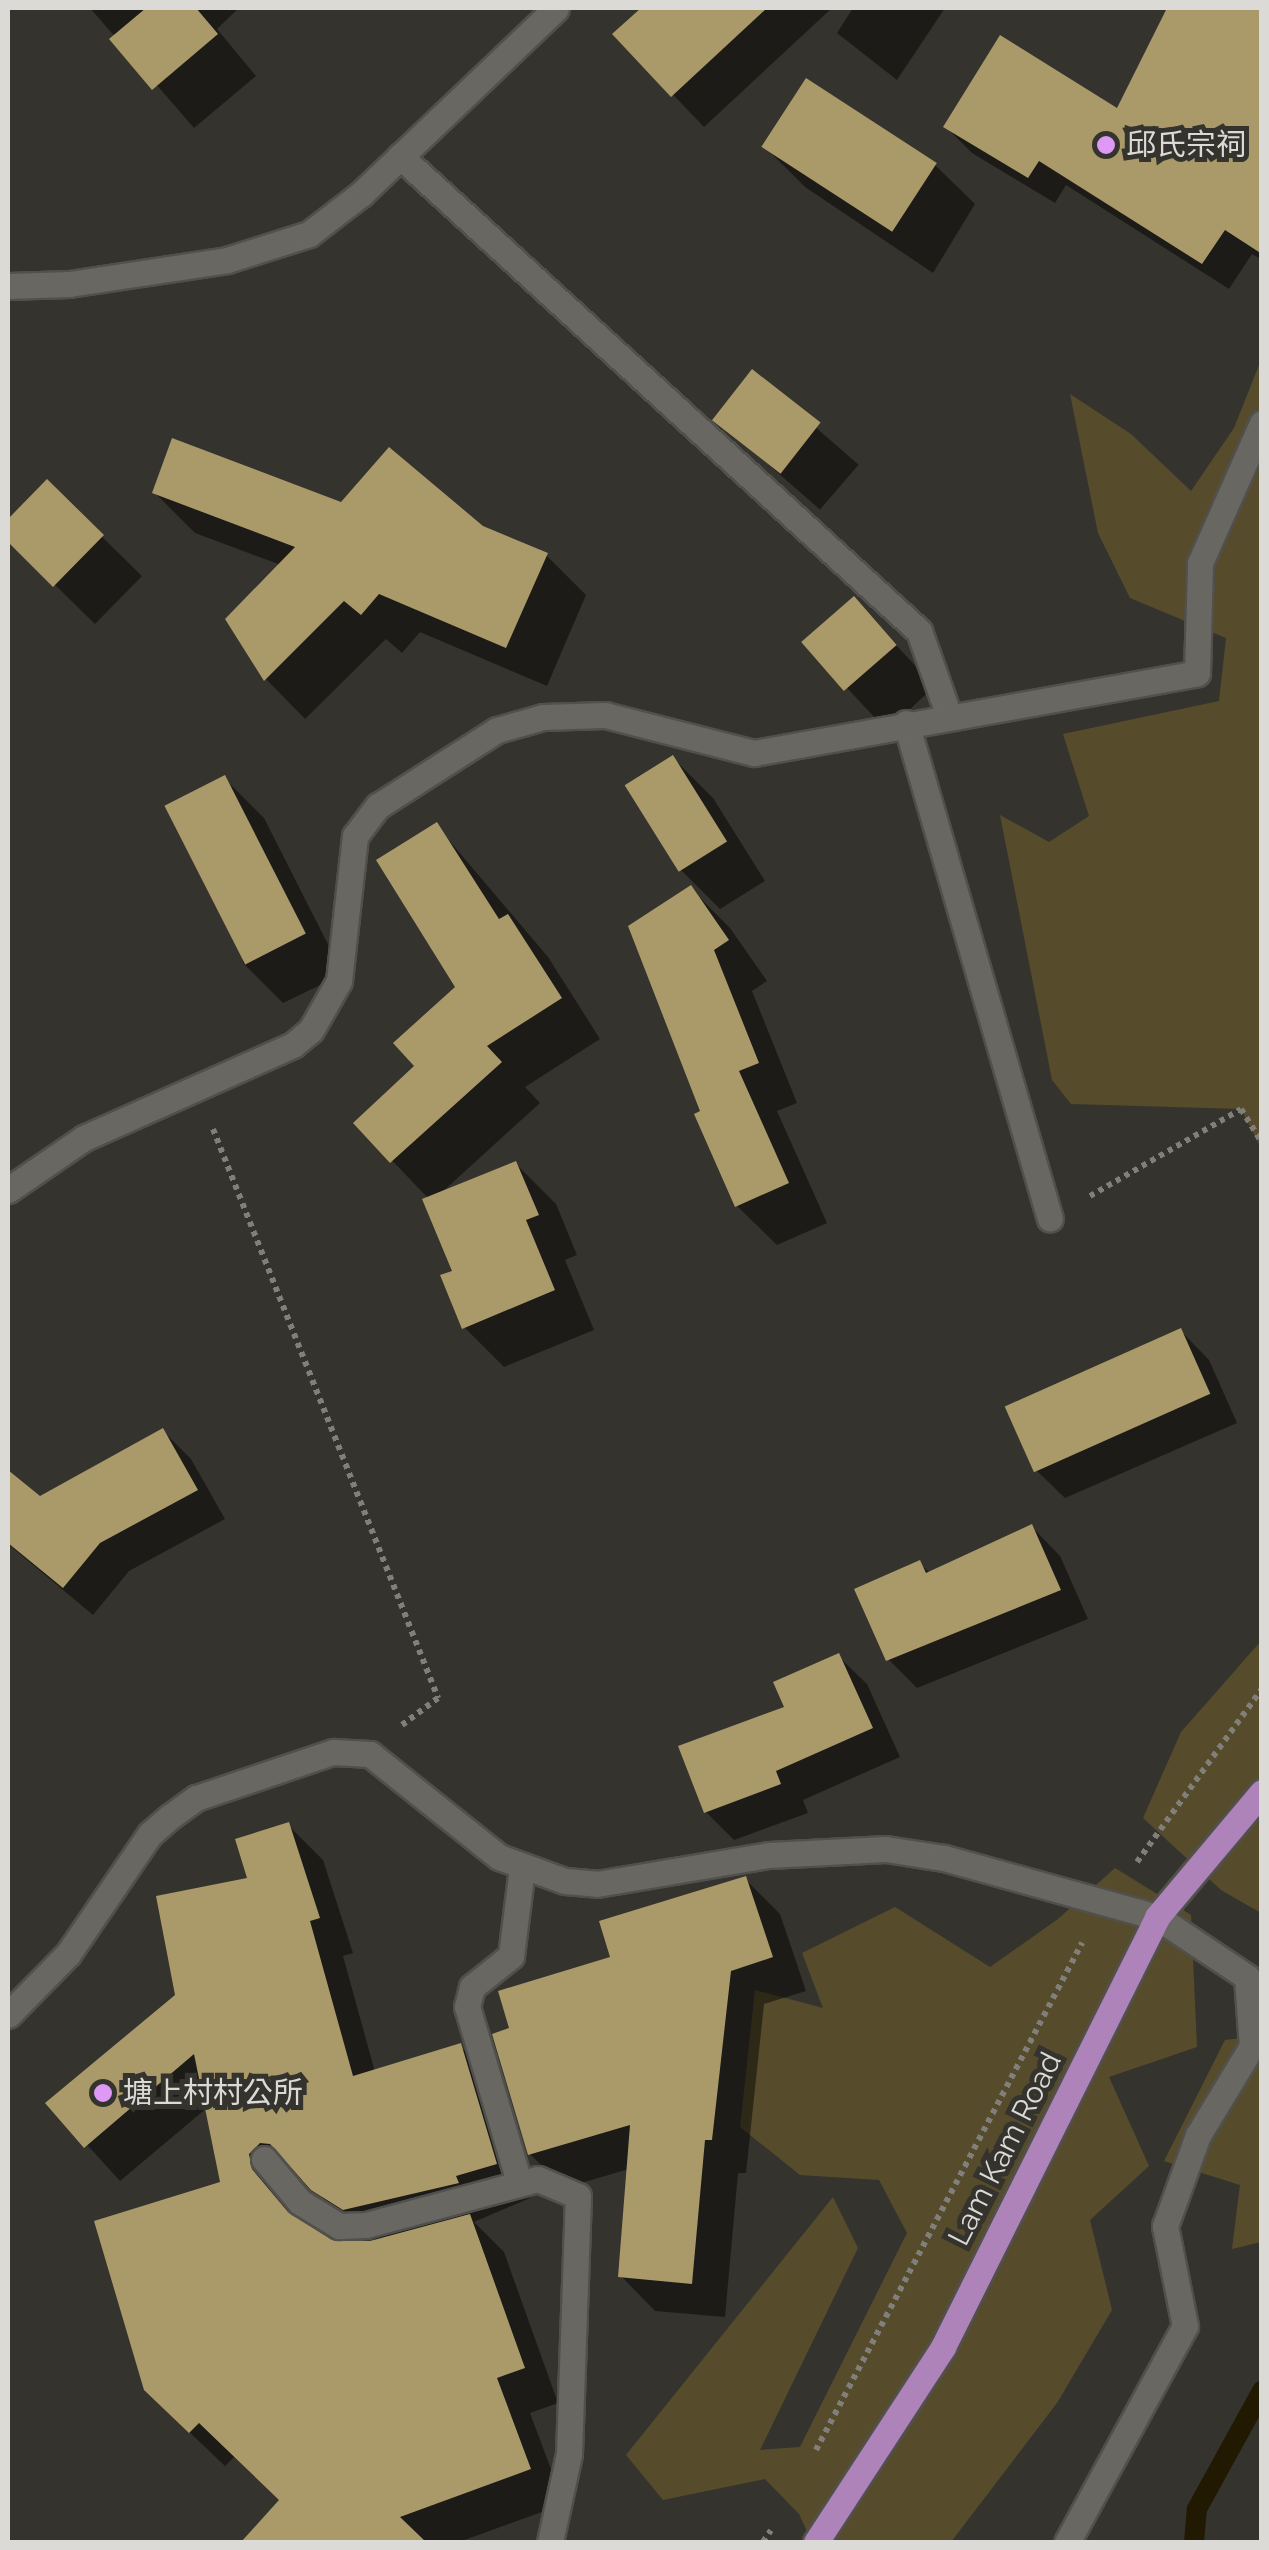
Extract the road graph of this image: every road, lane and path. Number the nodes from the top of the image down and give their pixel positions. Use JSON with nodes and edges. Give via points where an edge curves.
{"nodes":[{"id":1,"x":556,"y":8,"type":"edge"},
{"id":2,"x":400,"y":156,"type":"junction"},
{"id":3,"x":8,"y":286,"type":"edge"},
{"id":4,"x":1262,"y":423,"type":"edge"},
{"id":5,"x":949,"y":716,"type":"junction"},
{"id":6,"x":906,"y":723,"type":"junction"},
{"id":7,"x":198,"y":1090,"type":"junction"},
{"id":8,"x":1262,"y":1144,"type":"edge"},
{"id":9,"x":8,"y":1190,"type":"edge"},
{"id":10,"x":1050,"y":1219,"type":"joint"},
{"id":11,"x":1262,"y":1689,"type":"edge"},
{"id":12,"x":370,"y":1754,"type":"junction"},
{"id":13,"x":1262,"y":1792,"type":"edge"},
{"id":14,"x":522,"y":1868,"type":"junction"},
{"id":15,"x":1110,"y":1902,"type":"junction"},
{"id":16,"x":1158,"y":1916,"type":"junction"},
{"id":17,"x":8,"y":2015,"type":"edge"},
{"id":18,"x":264,"y":2159,"type":"dead end"},
{"id":19,"x":520,"y":2182,"type":"junction"},
{"id":20,"x":808,"y":2464,"type":"dead end"},
{"id":21,"x":780,"y":2516,"type":"dead end"},
{"id":22,"x":550,"y":2542,"type":"edge"},
{"id":23,"x":762,"y":2542,"type":"edge"},
{"id":24,"x":816,"y":2542,"type":"edge"},
{"id":25,"x":1067,"y":2542,"type":"edge"}],
"edges":[{"from":1,"to":2,"type":"lane"},
{"from":2,"to":3,"type":"lane","via":[[309,234],[271,250],[69,284]]},
{"from":2,"to":5,"type":"lane","via":[[919,631]]},
{"from":4,"to":5,"type":"lane","via":[[1200,563],[1197,673]]},
{"from":5,"to":6,"type":"lane"},
{"from":6,"to":7,"type":"lane","via":[[754,752],[605,716],[543,717],[497,730],[378,806],[355,836],[340,981],[311,1030],[293,1046]]},
{"from":6,"to":10,"type":"lane"},
{"from":7,"to":9,"type":"lane","via":[[84,1138]]},
{"from":7,"to":12,"type":"path","via":[[438,1698]]},
{"from":8,"to":10,"type":"path","via":[[1241,1108]]},
{"from":11,"to":15,"type":"path"},
{"from":12,"to":14,"type":"lane"},
{"from":12,"to":17,"type":"lane","via":[[332,1752],[196,1798],[171,1816],[150,1834],[68,1954]]},
{"from":13,"to":16,"type":"main road","name":"Lam Kam Road"},
{"from":14,"to":15,"type":"lane","via":[[597,1884],[769,1855],[886,1849]]},
{"from":14,"to":19,"type":"lane","via":[[511,1956],[472,1987],[467,2007]]},
{"from":15,"to":16,"type":"lane"},
{"from":15,"to":20,"type":"path","via":[[1091,1926]]},
{"from":16,"to":24,"type":"main road","name":"Lam Kam Road","via":[[942,2347]]},
{"from":16,"to":25,"type":"lane","via":[[1247,1977],[1252,2046],[1198,2135],[1166,2226],[1185,2326]]},
{"from":18,"to":19,"type":"lane","via":[[300,2202],[339,2226],[366,2225]]},
{"from":19,"to":22,"type":"lane","via":[[538,2178],[566,2187],[578,2196],[582,2212],[569,2454]]},
{"from":21,"to":23,"type":"path"}]}
